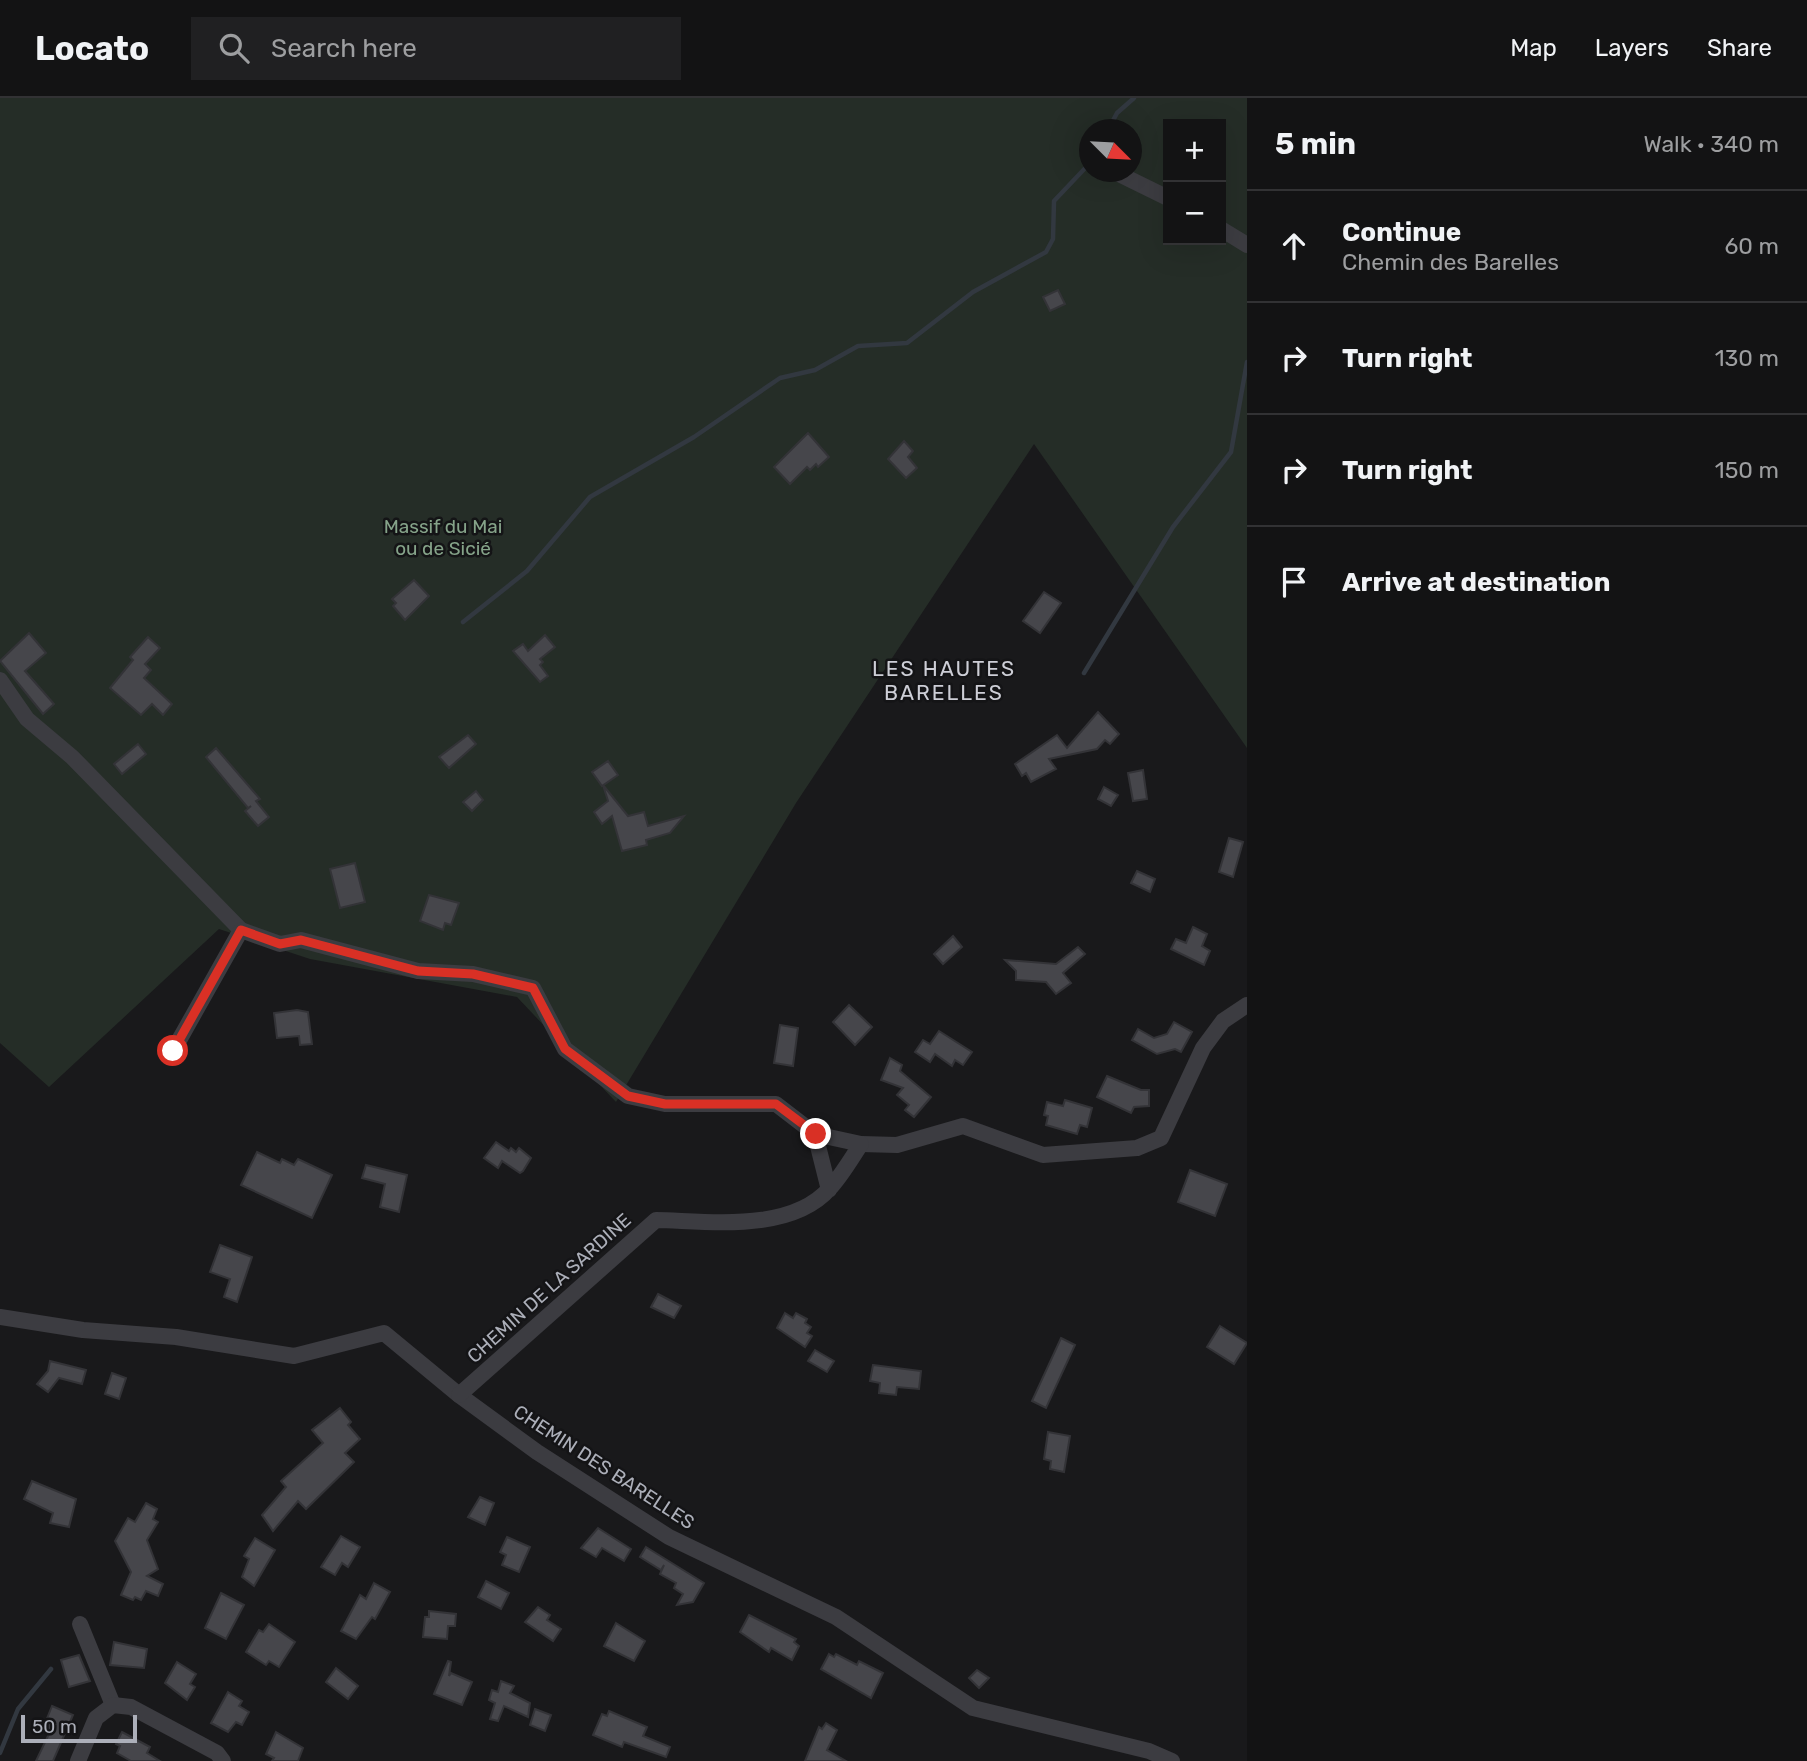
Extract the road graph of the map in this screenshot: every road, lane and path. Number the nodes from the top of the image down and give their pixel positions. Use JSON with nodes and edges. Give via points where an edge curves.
{"nodes":[{"id":1,"x":1135,"y":182,"type":"edge"},
{"id":2,"x":1163,"y":196,"type":"edge"},
{"id":3,"x":1226,"y":232,"type":"edge"},
{"id":4,"x":1247,"y":245,"type":"edge"},
{"id":5,"x":0,"y":680,"type":"edge"},
{"id":6,"x":241,"y":930,"type":"junction"},
{"id":7,"x":1247,"y":1005,"type":"edge"},
{"id":8,"x":173,"y":1051,"type":"dead end"},
{"id":9,"x":816,"y":1134,"type":"junction"},
{"id":10,"x":861,"y":1144,"type":"junction"},
{"id":11,"x":829,"y":1190,"type":"junction"},
{"id":12,"x":0,"y":1317,"type":"edge"},
{"id":13,"x":459,"y":1395,"type":"junction"},
{"id":14,"x":79,"y":1624,"type":"dead end"},
{"id":15,"x":113,"y":1705,"type":"junction"},
{"id":16,"x":78,"y":1761,"type":"edge"},
{"id":17,"x":223,"y":1761,"type":"edge"},
{"id":18,"x":1172,"y":1761,"type":"edge"}],
"edges":[{"from":1,"to":2,"type":"street"},
{"from":3,"to":4,"type":"street"},
{"from":5,"to":6,"type":"street","via":[[27,719],[72,757]]},
{"from":6,"to":8,"type":"street"},
{"from":6,"to":9,"type":"street","via":[[280,944],[301,940],[418,971],[473,974],[533,988],[565,1049],[628,1096],[665,1104],[776,1104]]},
{"from":7,"to":10,"type":"street","via":[[1223,1021],[1203,1048],[1161,1138],[1137,1148],[1043,1155],[963,1126],[897,1145]]},
{"from":9,"to":10,"type":"street"},
{"from":9,"to":11,"type":"street"},
{"from":10,"to":11,"type":"street"},
{"from":11,"to":13,"type":"street","name":"CHEMIN DE LA SARDINE","via":[[813,1202],[762,1223],[656,1220]]},
{"from":12,"to":13,"type":"street","name":"CHEMIN DES BARELLES","via":[[294,1356],[384,1333]]},
{"from":13,"to":18,"type":"street","name":"CHEMIN DES BARELLES","via":[[537,1452],[669,1537],[836,1617],[973,1708],[1149,1751]]},
{"from":14,"to":15,"type":"street"},
{"from":15,"to":16,"type":"street","via":[[96,1718]]},
{"from":15,"to":17,"type":"street","via":[[131,1707],[217,1753]]}]}
